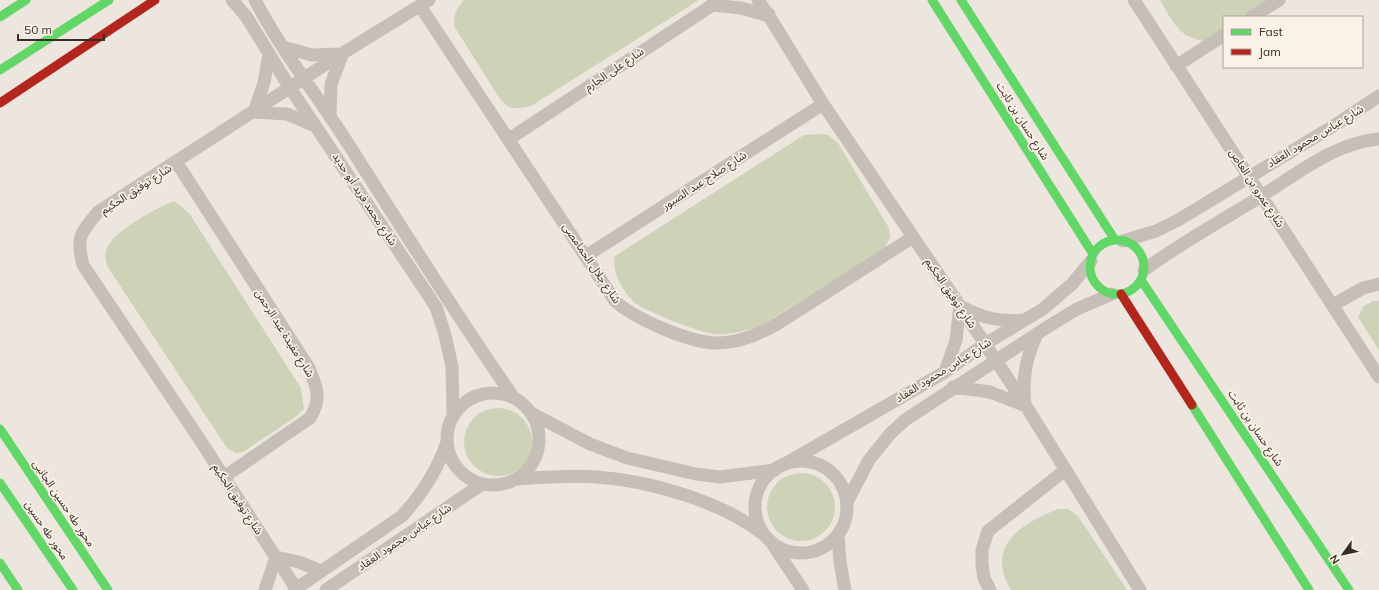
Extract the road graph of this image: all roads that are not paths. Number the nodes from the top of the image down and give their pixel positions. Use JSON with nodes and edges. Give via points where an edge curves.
{"nodes":[{"id":1,"x":26,"y":0,"type":"edge"},
{"id":2,"x":109,"y":0,"type":"edge"},
{"id":3,"x":155,"y":0,"type":"edge"},
{"id":4,"x":232,"y":0,"type":"edge"},
{"id":5,"x":255,"y":0,"type":"edge"},
{"id":6,"x":758,"y":0,"type":"edge"},
{"id":7,"x":768,"y":0,"type":"edge"},
{"id":8,"x":932,"y":0,"type":"edge"},
{"id":9,"x":961,"y":0,"type":"edge"},
{"id":10,"x":1134,"y":0,"type":"edge"},
{"id":11,"x":1279,"y":0,"type":"edge"},
{"id":12,"x":715,"y":2,"type":"edge"},
{"id":13,"x":424,"y":3,"type":"edge"},
{"id":14,"x":769,"y":16,"type":"junction"},
{"id":15,"x":1254,"y":16,"type":"edge"},
{"id":16,"x":0,"y":17,"type":"edge"},
{"id":17,"x":1223,"y":36,"type":"edge"},
{"id":18,"x":283,"y":47,"type":"junction"},
{"id":19,"x":343,"y":53,"type":"junction"},
{"id":20,"x":269,"y":54,"type":"junction"},
{"id":21,"x":1176,"y":66,"type":"junction"},
{"id":22,"x":0,"y":70,"type":"edge"},
{"id":23,"x":304,"y":78,"type":"junction"},
{"id":24,"x":290,"y":88,"type":"junction"},
{"id":25,"x":1379,"y":96,"type":"edge"},
{"id":26,"x":0,"y":103,"type":"edge"},
{"id":27,"x":823,"y":104,"type":"junction"},
{"id":28,"x":254,"y":112,"type":"junction"},
{"id":29,"x":330,"y":116,"type":"junction"},
{"id":30,"x":317,"y":126,"type":"junction"},
{"id":31,"x":510,"y":139,"type":"junction"},
{"id":32,"x":1379,"y":139,"type":"edge"},
{"id":33,"x":177,"y":163,"type":"junction"},
{"id":34,"x":1249,"y":176,"type":"junction"},
{"id":35,"x":1262,"y":196,"type":"junction"},
{"id":36,"x":913,"y":237,"type":"junction"},
{"id":37,"x":1119,"y":240,"type":"junction"},
{"id":38,"x":586,"y":256,"type":"junction"},
{"id":39,"x":1092,"y":258,"type":"junction"},
{"id":40,"x":1143,"y":275,"type":"junction"},
{"id":41,"x":1379,"y":284,"type":"edge"},
{"id":42,"x":1117,"y":294,"type":"junction"},
{"id":43,"x":1333,"y":305,"type":"junction"},
{"id":44,"x":960,"y":306,"type":"junction"},
{"id":45,"x":1026,"y":320,"type":"junction"},
{"id":46,"x":1037,"y":334,"type":"junction"},
{"id":47,"x":985,"y":344,"type":"junction"},
{"id":48,"x":995,"y":360,"type":"junction"},
{"id":49,"x":945,"y":372,"type":"junction"},
{"id":50,"x":1379,"y":377,"type":"edge"},
{"id":51,"x":953,"y":388,"type":"junction"},
{"id":52,"x":514,"y":398,"type":"junction"},
{"id":53,"x":1026,"y":406,"type":"junction"},
{"id":54,"x":531,"y":413,"type":"junction"},
{"id":55,"x":453,"y":415,"type":"junction"},
{"id":56,"x":0,"y":429,"type":"edge"},
{"id":57,"x":447,"y":442,"type":"junction"},
{"id":58,"x":780,"y":467,"type":"junction"},
{"id":59,"x":1064,"y":471,"type":"junction"},
{"id":60,"x":224,"y":477,"type":"junction"},
{"id":61,"x":518,"y":478,"type":"junction"},
{"id":62,"x":0,"y":483,"type":"edge"},
{"id":63,"x":482,"y":484,"type":"junction"},
{"id":64,"x":847,"y":502,"type":"junction"},
{"id":65,"x":838,"y":535,"type":"junction"},
{"id":66,"x":768,"y":538,"type":"junction"},
{"id":67,"x":276,"y":557,"type":"junction"},
{"id":68,"x":0,"y":563,"type":"edge"},
{"id":69,"x":321,"y":571,"type":"junction"},
{"id":70,"x":331,"y":588,"type":"edge"},
{"id":71,"x":18,"y":590,"type":"edge"},
{"id":72,"x":73,"y":590,"type":"edge"},
{"id":73,"x":108,"y":590,"type":"edge"},
{"id":74,"x":265,"y":590,"type":"edge"},
{"id":75,"x":296,"y":590,"type":"edge"},
{"id":76,"x":803,"y":590,"type":"edge"},
{"id":77,"x":845,"y":590,"type":"edge"},
{"id":78,"x":990,"y":590,"type":"edge"},
{"id":79,"x":1140,"y":590,"type":"edge"},
{"id":80,"x":1309,"y":590,"type":"edge"},
{"id":81,"x":1349,"y":590,"type":"edge"}],
"edges":[{"from":1,"to":16,"type":"street"},
{"from":2,"to":22,"type":"street"},
{"from":3,"to":26,"type":"street"},
{"from":4,"to":20,"type":"street","name":"شارع محمد فريد أبو حديد","via":[[246,16]]},
{"from":5,"to":18,"type":"street","name":"شارع محمد فريد أبو حديد"},
{"from":6,"to":14,"type":"street","name":"شارع توفيق الحكيم"},
{"from":7,"to":14,"type":"street"},
{"from":8,"to":39,"type":"street","name":"شارع حسان بن ثابت"},
{"from":9,"to":37,"type":"street","name":"شارع حسان بن ثابت"},
{"from":10,"to":21,"type":"street","name":"شارع عمرو بن العاص"},
{"from":11,"to":15,"type":"street"},
{"from":12,"to":14,"type":"street"},
{"from":12,"to":31,"type":"street","name":"شارع على الجارم"},
{"from":13,"to":19,"type":"street","name":"شارع توفيق الحكيم"},
{"from":13,"to":31,"type":"street","name":"شارع جلال الحمامصى"},
{"from":14,"to":27,"type":"street","name":"شارع توفيق الحكيم"},
{"from":17,"to":21,"type":"street"},
{"from":18,"to":19,"type":"street","via":[[312,55]]},
{"from":18,"to":23,"type":"street","name":"شارع محمد فريد أبو حديد"},
{"from":19,"to":23,"type":"street","name":"شارع توفيق الحكيم"},
{"from":19,"to":29,"type":"street","via":[[331,84]]},
{"from":20,"to":24,"type":"street","name":"شارع محمد فريد أبو حديد"},
{"from":20,"to":28,"type":"street","via":[[264,83]]},
{"from":21,"to":34,"type":"street","name":"شارع عمرو بن العاص"},
{"from":23,"to":24,"type":"street","name":"شارع توفيق الحكيم"},
{"from":23,"to":29,"type":"street","name":"شارع محمد فريد أبو حديد"},
{"from":24,"to":28,"type":"street","name":"شارع توفيق الحكيم"},
{"from":24,"to":30,"type":"street","name":"شارع محمد فريد أبو حديد"},
{"from":25,"to":34,"type":"street","name":"شارع عباس محمود العقاد"},
{"from":27,"to":36,"type":"street","name":"شارع توفيق الحكيم"},
{"from":27,"to":38,"type":"street","name":"شارع صلاح عبد الصبور"},
{"from":28,"to":30,"type":"street","via":[[287,114]]},
{"from":28,"to":33,"type":"street","name":"شارع توفيق الحكيم"},
{"from":29,"to":52,"type":"street","name":"شارع محمد فريد أبو حديد"},
{"from":30,"to":55,"type":"street","name":"شارع محمد فريد أبو حديد","via":[[436,307],[452,366]]},
{"from":31,"to":38,"type":"street","name":"شارع جلال الحمامصى"},
{"from":32,"to":35,"type":"street","name":"شارع عباس محمود العقاد","via":[[1361,142],[1331,153]]},
{"from":33,"to":60,"type":"street","name":"شارع مفيدة عبد الرحمن","via":[[309,368],[318,395],[317,406],[310,418]]},
{"from":33,"to":60,"type":"street","name":"شارع توفيق الحكيم","via":[[98,212],[86,227],[79,246],[83,265]]},
{"from":34,"to":35,"type":"street","name":"شارع عمرو بن العاص"},
{"from":34,"to":37,"type":"street","name":"شارع عباس محمود العقاد","via":[[1167,226],[1146,235]]},
{"from":35,"to":40,"type":"street","name":"شارع عباس محمود العقاد","via":[[1170,252]]},
{"from":35,"to":43,"type":"street","name":"شارع عمرو بن العاص"},
{"from":36,"to":38,"type":"street","name":"شارع جلال الحمامصى","via":[[777,324],[756,335],[718,343],[686,336],[641,320],[626,311],[615,301]]},
{"from":36,"to":44,"type":"street","name":"شارع توفيق الحكيم"},
{"from":37,"to":39,"type":"street","via":[[1102,245]]},
{"from":37,"to":40,"type":"street","via":[[1133,245],[1138,250],[1144,263]]},
{"from":39,"to":42,"type":"street","via":[[1091,276],[1095,282],[1105,292]]},
{"from":39,"to":45,"type":"street","name":"شارع عباس محمود العقاد","via":[[1064,292]]},
{"from":40,"to":42,"type":"street","via":[[1133,289]]},
{"from":40,"to":81,"type":"street","name":"شارع حسان بن ثابت"},
{"from":41,"to":43,"type":"street","via":[[1364,288]]},
{"from":42,"to":46,"type":"street","name":"شارع عباس محمود العقاد","via":[[1077,309]]},
{"from":42,"to":80,"type":"street"},
{"from":43,"to":50,"type":"street","name":"شارع عمرو بن العاص"},
{"from":44,"to":45,"type":"street","via":[[992,320]]},
{"from":44,"to":47,"type":"street","name":"شارع توفيق الحكيم"},
{"from":44,"to":49,"type":"street","via":[[956,340]]},
{"from":45,"to":47,"type":"street","name":"شارع عباس محمود العقاد"},
{"from":46,"to":48,"type":"street","name":"شارع عباس محمود العقاد"},
{"from":46,"to":53,"type":"street","via":[[1024,369],[1023,388]]},
{"from":47,"to":48,"type":"street","name":"شارع توفيق الحكيم"},
{"from":47,"to":49,"type":"street","name":"شارع عباس محمود العقاد"},
{"from":48,"to":51,"type":"street","name":"شارع عباس محمود العقاد"},
{"from":48,"to":53,"type":"street","name":"شارع توفيق الحكيم"},
{"from":49,"to":58,"type":"street","name":"شارع عباس محمود العقاد"},
{"from":51,"to":53,"type":"street","via":[[990,392]]},
{"from":51,"to":64,"type":"street","name":"شارع عباس محمود العقاد","via":[[905,420],[890,434],[869,460]]},
{"from":52,"to":54,"type":"street"},
{"from":52,"to":55,"type":"street","via":[[504,394],[481,395],[470,399]]},
{"from":53,"to":59,"type":"street","name":"شارع توفيق الحكيم"},
{"from":54,"to":58,"type":"street","name":"شارع عباس محمود العقاد","via":[[590,444],[627,458],[696,474],[720,476]]},
{"from":54,"to":61,"type":"street","via":[[537,426],[539,441],[536,456],[529,469]]},
{"from":55,"to":57,"type":"street"},
{"from":56,"to":73,"type":"street","name":"محور طه حسين الجانبى"},
{"from":57,"to":63,"type":"street","via":[[449,453],[458,469],[471,480]]},
{"from":57,"to":69,"type":"street","name":"شارع عباس محمود العقاد","via":[[441,461],[413,504],[402,516]]},
{"from":58,"to":64,"type":"street","via":[[796,462],[819,465],[829,471],[841,485]]},
{"from":58,"to":66,"type":"street","via":[[766,478],[759,488],[756,500],[758,524]]},
{"from":59,"to":78,"type":"street","via":[[988,531],[982,550],[982,564],[984,578]]},
{"from":59,"to":79,"type":"street","name":"شارع توفيق الحكيم"},
{"from":60,"to":67,"type":"street","name":"شارع توفيق الحكيم"},
{"from":61,"to":63,"type":"street","via":[[494,486]]},
{"from":61,"to":66,"type":"street","via":[[572,476],[620,479],[708,503],[751,524]]},
{"from":62,"to":72,"type":"street","name":"محور طه حسين"},
{"from":63,"to":70,"type":"street","name":"شارع عباس محمود العقاد"},
{"from":64,"to":65,"type":"street","via":[[844,525]]},
{"from":65,"to":66,"type":"street","via":[[826,546],[811,553],[789,552]]},
{"from":65,"to":77,"type":"street"},
{"from":66,"to":76,"type":"street"},
{"from":67,"to":69,"type":"street","via":[[299,562]]},
{"from":67,"to":74,"type":"street"},
{"from":67,"to":75,"type":"street","name":"شارع توفيق الحكيم"},
{"from":68,"to":71,"type":"street"},
{"from":69,"to":75,"type":"street","name":"شارع عباس محمود العقاد"}]}
